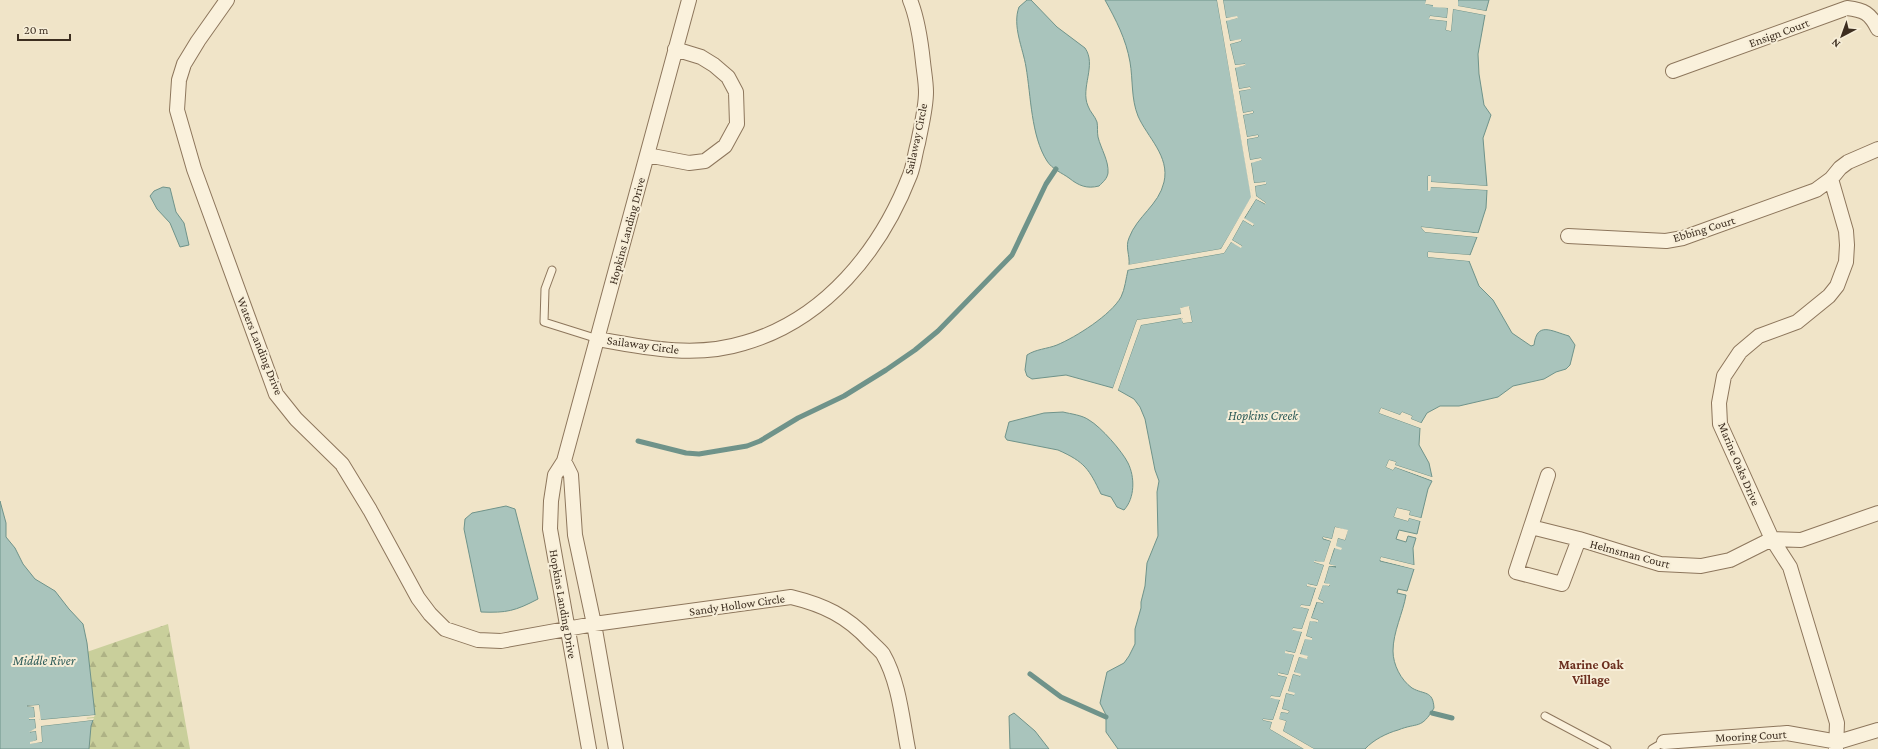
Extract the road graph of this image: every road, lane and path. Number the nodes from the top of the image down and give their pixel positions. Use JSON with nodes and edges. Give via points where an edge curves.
{"nodes":[{"id":1,"x":227,"y":0,"type":"edge"},
{"id":2,"x":689,"y":0,"type":"edge"},
{"id":3,"x":910,"y":0,"type":"edge"},
{"id":4,"x":1878,"y":29,"type":"edge"},
{"id":5,"x":675,"y":49,"type":"junction"},
{"id":6,"x":1673,"y":71,"type":"dead end"},
{"id":7,"x":1878,"y":149,"type":"edge"},
{"id":8,"x":647,"y":156,"type":"junction"},
{"id":9,"x":1831,"y":179,"type":"junction"},
{"id":10,"x":1568,"y":236,"type":"dead end"},
{"id":11,"x":552,"y":270,"type":"dead end"},
{"id":12,"x":598,"y":339,"type":"junction"},
{"id":13,"x":564,"y":461,"type":"junction"},
{"id":14,"x":1548,"y":475,"type":"dead end"},
{"id":15,"x":1878,"y":513,"type":"edge"},
{"id":16,"x":1531,"y":527,"type":"junction"},
{"id":17,"x":1579,"y":539,"type":"junction"},
{"id":18,"x":1772,"y":539,"type":"junction"},
{"id":19,"x":594,"y":624,"type":"junction"},
{"id":20,"x":567,"y":630,"type":"junction"},
{"id":21,"x":1545,"y":716,"type":"dead end"},
{"id":22,"x":1878,"y":730,"type":"edge"},
{"id":23,"x":1658,"y":746,"type":"edge"},
{"id":24,"x":1837,"y":746,"type":"edge"},
{"id":25,"x":589,"y":749,"type":"edge"},
{"id":26,"x":616,"y":749,"type":"edge"},
{"id":27,"x":908,"y":749,"type":"edge"},
{"id":28,"x":1607,"y":749,"type":"edge"}],
"edges":[{"from":1,"to":20,"type":"street","name":"Waters Landing Drive","via":[[184,64],[179,80],[177,110],[194,169],[276,394],[296,419],[342,464],[418,598],[445,629],[478,640],[501,641]]},
{"from":2,"to":5,"type":"street","name":"Hopkins Landing Drive"},
{"from":3,"to":12,"type":"street","name":"Sailaway Circle","via":[[921,47],[926,92],[921,130],[910,173],[895,208],[876,242],[848,278],[820,304],[782,329],[744,343],[708,351],[668,351]]},
{"from":4,"to":6,"type":"street","name":"Ensign Court","via":[[1870,15],[1847,8]]},
{"from":5,"to":8,"type":"street","name":"Hopkins Landing Drive"},
{"from":5,"to":8,"type":"street","via":[[702,57],[728,77],[736,92],[737,124],[725,146],[705,161],[689,163]]},
{"from":7,"to":9,"type":"street","name":"Ebbing Court","via":[[1848,162]]},
{"from":8,"to":12,"type":"street","name":"Hopkins Landing Drive"},
{"from":9,"to":10,"type":"street","name":"Ebbing Court","via":[[1816,190],[1801,196],[1683,238],[1666,241]]},
{"from":9,"to":18,"type":"street","name":"Marine Oaks Drive","via":[[1846,230],[1847,245],[1846,262],[1837,286],[1829,296],[1797,322],[1759,336],[1740,352],[1724,376],[1719,403],[1720,424]]},
{"from":11,"to":12,"type":"lane","via":[[545,289],[544,322]]},
{"from":12,"to":13,"type":"street","name":"Hopkins Landing Drive"},
{"from":13,"to":19,"type":"street","name":"Hopkins Landing Drive","via":[[571,475],[575,534]]},
{"from":13,"to":20,"type":"street","name":"Hopkins Landing Drive","via":[[555,476],[550,529]]},
{"from":14,"to":16,"type":"street","name":"Helmsman Court"},
{"from":15,"to":18,"type":"street","via":[[1801,540]]},
{"from":16,"to":17,"type":"street","name":"Helmsman Court"},
{"from":16,"to":17,"type":"street","name":"Helmsman Court","via":[[1516,572],[1562,584]]},
{"from":17,"to":18,"type":"street","name":"Helmsman Court","via":[[1660,564],[1701,566],[1730,560]]},
{"from":18,"to":24,"type":"street","name":"Marine Oaks Drive","via":[[1792,573],[1837,723]]},
{"from":19,"to":20,"type":"street","name":"Waters Landing Drive"},
{"from":19,"to":26,"type":"street","name":"Hopkins Landing Drive"},
{"from":19,"to":27,"type":"street","name":"Sandy Hollow Circle","via":[[791,598],[814,603],[838,614],[858,628],[882,654],[897,690]]},
{"from":20,"to":25,"type":"street","name":"Hopkins Landing Drive"},
{"from":21,"to":28,"type":"lane"},
{"from":22,"to":24,"type":"street"},
{"from":23,"to":24,"type":"street","name":"Mooring Court","via":[[1787,733]]}]}
